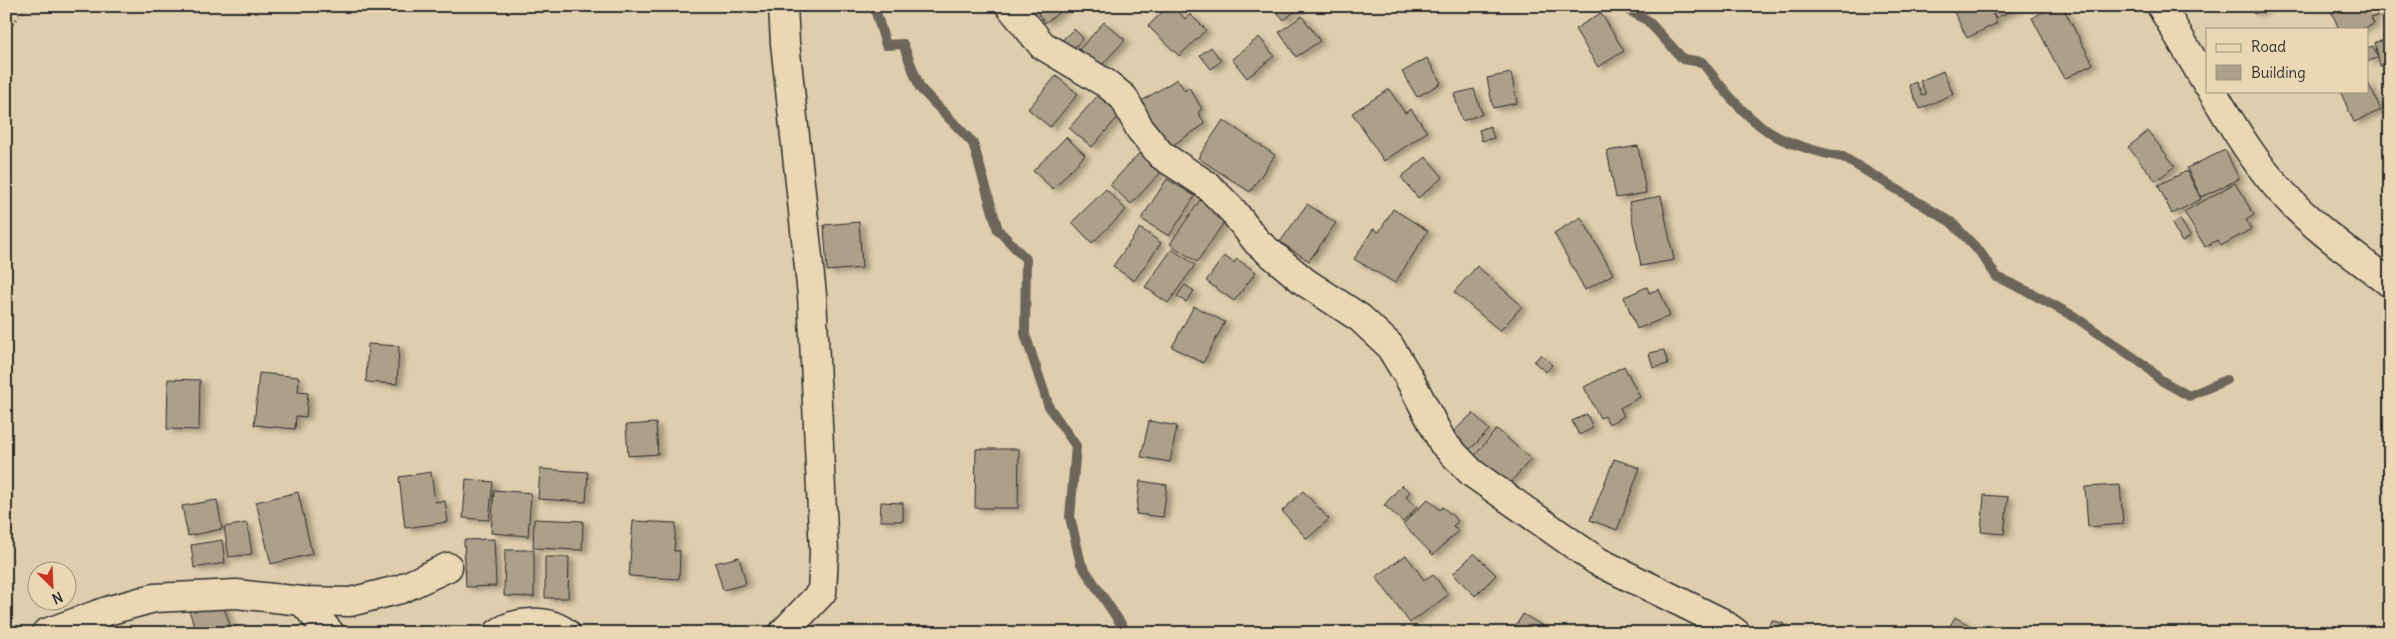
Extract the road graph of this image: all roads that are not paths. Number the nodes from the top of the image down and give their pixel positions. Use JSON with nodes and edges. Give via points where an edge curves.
{"nodes":[{"id":1,"x":784,"y":6,"type":"edge"},
{"id":2,"x":1010,"y":6,"type":"edge"},
{"id":3,"x":2161,"y":6,"type":"edge"},
{"id":4,"x":2206,"y":82,"type":"edge"},
{"id":5,"x":2213,"y":92,"type":"edge"},
{"id":6,"x":2390,"y":282,"type":"edge"},
{"id":7,"x":448,"y":568,"type":"dead end"},
{"id":8,"x":302,"y":601,"type":"junction"},
{"id":9,"x":46,"y":633,"type":"edge"},
{"id":10,"x":330,"y":633,"type":"edge"},
{"id":11,"x":498,"y":633,"type":"edge"},
{"id":12,"x":566,"y":633,"type":"edge"},
{"id":13,"x":783,"y":633,"type":"edge"},
{"id":14,"x":1736,"y":633,"type":"edge"}],
"edges":[{"from":1,"to":13,"type":"street","via":[[785,43],[812,295],[824,554],[822,592]]},
{"from":2,"to":14,"type":"street","via":[[1042,45],[1107,84],[1124,98],[1140,129],[1162,155],[1207,185],[1257,242],[1305,282],[1360,318],[1389,346],[1443,443],[1472,472],[1596,561],[1713,618]]},
{"from":3,"to":4,"type":"street"},
{"from":5,"to":6,"type":"street","via":[[2261,168],[2288,200],[2320,230]]},
{"from":7,"to":8,"type":"street","via":[[401,589],[350,602]]},
{"from":8,"to":9,"type":"street","via":[[236,594],[154,598]]},
{"from":8,"to":10,"type":"street"},
{"from":11,"to":12,"type":"street","via":[[508,626],[540,623]]}]}
